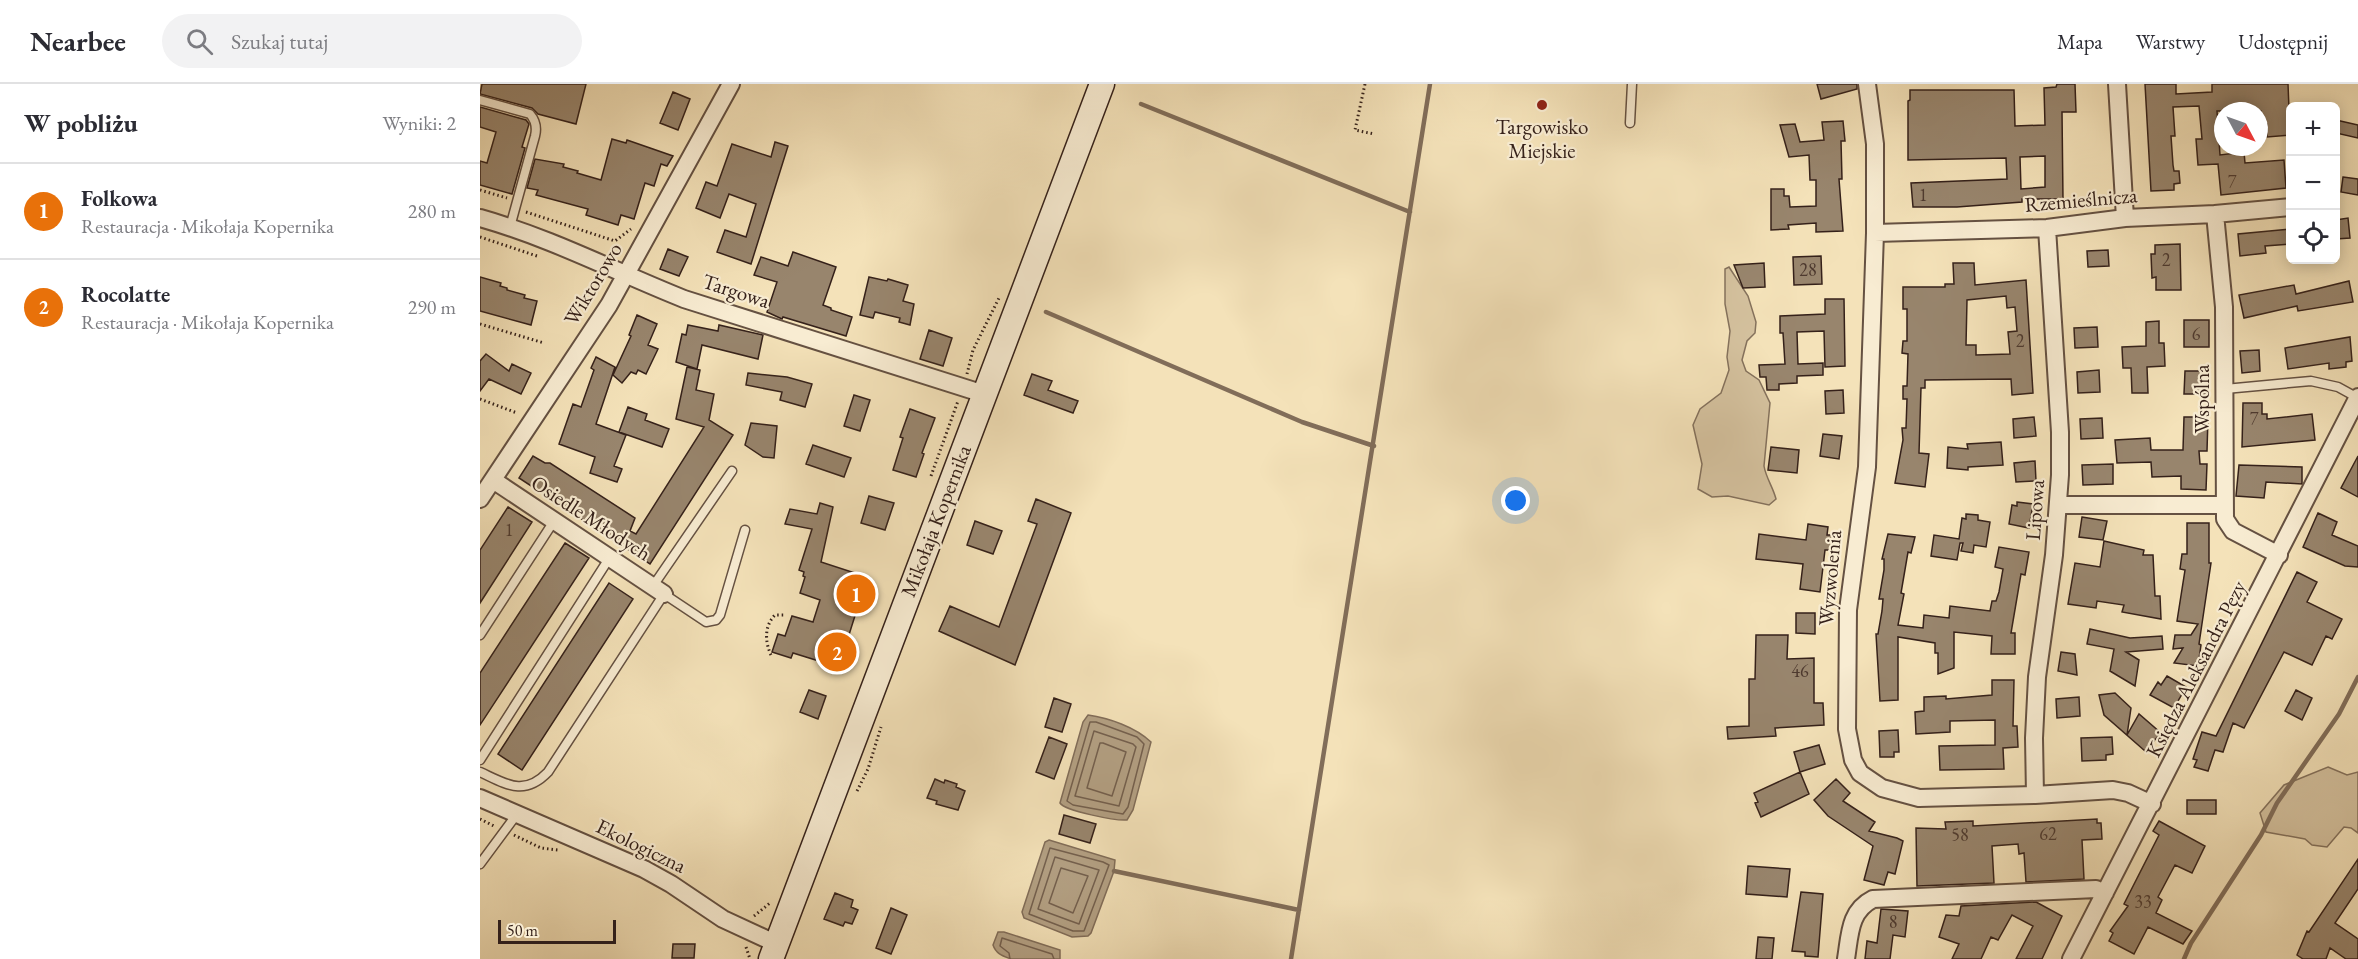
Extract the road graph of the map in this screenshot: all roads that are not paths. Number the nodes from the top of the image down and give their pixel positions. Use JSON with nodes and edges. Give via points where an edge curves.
{"nodes":[{"id":1,"x":731,"y":84,"type":"edge"},
{"id":2,"x":1102,"y":84,"type":"edge"},
{"id":3,"x":1632,"y":84,"type":"edge"},
{"id":4,"x":1868,"y":84,"type":"edge"},
{"id":5,"x":2117,"y":84,"type":"edge"},
{"id":6,"x":480,"y":100,"type":"edge"},
{"id":7,"x":1630,"y":123,"type":"dead end"},
{"id":8,"x":2286,"y":207,"type":"edge"},
{"id":9,"x":2215,"y":214,"type":"junction"},
{"id":10,"x":480,"y":218,"type":"edge"},
{"id":11,"x":2126,"y":218,"type":"junction"},
{"id":12,"x":510,"y":227,"type":"junction"},
{"id":13,"x":2047,"y":228,"type":"junction"},
{"id":14,"x":1875,"y":233,"type":"junction"},
{"id":15,"x":626,"y":274,"type":"junction"},
{"id":16,"x":2225,"y":388,"type":"junction"},
{"id":17,"x":984,"y":394,"type":"junction"},
{"id":18,"x":2358,"y":398,"type":"edge"},
{"id":19,"x":732,"y":471,"type":"dead end"},
{"id":20,"x":493,"y":480,"type":"junction"},
{"id":21,"x":480,"y":499,"type":"edge"},
{"id":22,"x":2059,"y":505,"type":"junction"},
{"id":23,"x":2224,"y":506,"type":"junction"},
{"id":24,"x":554,"y":521,"type":"junction"},
{"id":25,"x":745,"y":530,"type":"dead end"},
{"id":26,"x":2279,"y":555,"type":"junction"},
{"id":27,"x":610,"y":557,"type":"junction"},
{"id":28,"x":659,"y":590,"type":"junction"},
{"id":29,"x":480,"y":635,"type":"edge"},
{"id":30,"x":480,"y":759,"type":"edge"},
{"id":31,"x":480,"y":772,"type":"edge"},
{"id":32,"x":2035,"y":795,"type":"junction"},
{"id":33,"x":480,"y":798,"type":"edge"},
{"id":34,"x":2152,"y":804,"type":"junction"},
{"id":35,"x":517,"y":813,"type":"junction"},
{"id":36,"x":480,"y":864,"type":"edge"},
{"id":37,"x":2105,"y":893,"type":"junction"},
{"id":38,"x":774,"y":951,"type":"edge"},
{"id":39,"x":1846,"y":959,"type":"edge"},
{"id":40,"x":2071,"y":959,"type":"edge"}],
"edges":[{"from":1,"to":15,"type":"street","name":"Wiktorowo"},
{"from":2,"to":17,"type":"main road","name":"Mikołaja Kopernika"},
{"from":3,"to":7,"type":"lane"},
{"from":4,"to":14,"type":"street","name":"Wyzwolenia","via":[[1875,144]]},
{"from":5,"to":11,"type":"street"},
{"from":6,"to":12,"type":"lane","via":[[530,114],[537,128]]},
{"from":8,"to":9,"type":"street","name":"Rzemieślnicza"},
{"from":9,"to":11,"type":"street","name":"Rzemieślnicza"},
{"from":9,"to":16,"type":"street","name":"Wspólna","via":[[2224,307]]},
{"from":10,"to":12,"type":"street","name":"Targowa"},
{"from":11,"to":13,"type":"street","name":"Rzemieślnicza"},
{"from":12,"to":15,"type":"street","name":"Targowa"},
{"from":13,"to":14,"type":"street","name":"Rzemieślnicza"},
{"from":13,"to":22,"type":"street","name":"Lipowa","via":[[2060,432]]},
{"from":14,"to":32,"type":"street","name":"Wyzwolenia","via":[[1867,467],[1848,610],[1849,747],[1860,773],[1898,794],[1919,798]]},
{"from":15,"to":17,"type":"street","name":"Targowa","via":[[684,299]]},
{"from":15,"to":20,"type":"street","name":"Wiktorowo"},
{"from":16,"to":18,"type":"lane","via":[[2311,381],[2338,387]]},
{"from":16,"to":23,"type":"street","name":"Wspólna"},
{"from":17,"to":38,"type":"main road","name":"Mikołaja Kopernika"},
{"from":18,"to":26,"type":"street","name":"Księdza Aleksandra Pęzy"},
{"from":19,"to":28,"type":"lane"},
{"from":20,"to":21,"type":"street","name":"Wiktorowo"},
{"from":20,"to":24,"type":"street","name":"Osiedle Młodych"},
{"from":22,"to":23,"type":"street"},
{"from":22,"to":32,"type":"street","name":"Lipowa","via":[[2037,676]]},
{"from":23,"to":26,"type":"street","name":"Wspólna","via":[[2225,519],[2233,531]]},
{"from":24,"to":27,"type":"street","name":"Osiedle Młodych"},
{"from":24,"to":29,"type":"lane"},
{"from":25,"to":28,"type":"lane","via":[[716,620],[706,622]]},
{"from":26,"to":34,"type":"street","name":"Księdza Aleksandra Pęzy"},
{"from":27,"to":28,"type":"street","name":"Osiedle Młodych"},
{"from":27,"to":30,"type":"lane"},
{"from":28,"to":31,"type":"lane","via":[[548,772],[522,788]]},
{"from":32,"to":34,"type":"street","name":"Wyzwolenia","via":[[2113,790]]},
{"from":33,"to":35,"type":"street","name":"Ekologiczna"},
{"from":34,"to":37,"type":"street","name":"Księdza Aleksandra Pęzy"},
{"from":35,"to":36,"type":"lane"},
{"from":35,"to":38,"type":"street","name":"Ekologiczna","via":[[644,869]]},
{"from":37,"to":39,"type":"street","via":[[2096,889],[1873,898],[1860,907],[1851,923]]},
{"from":37,"to":40,"type":"street","name":"Księdza Aleksandra Pęzy"}]}
